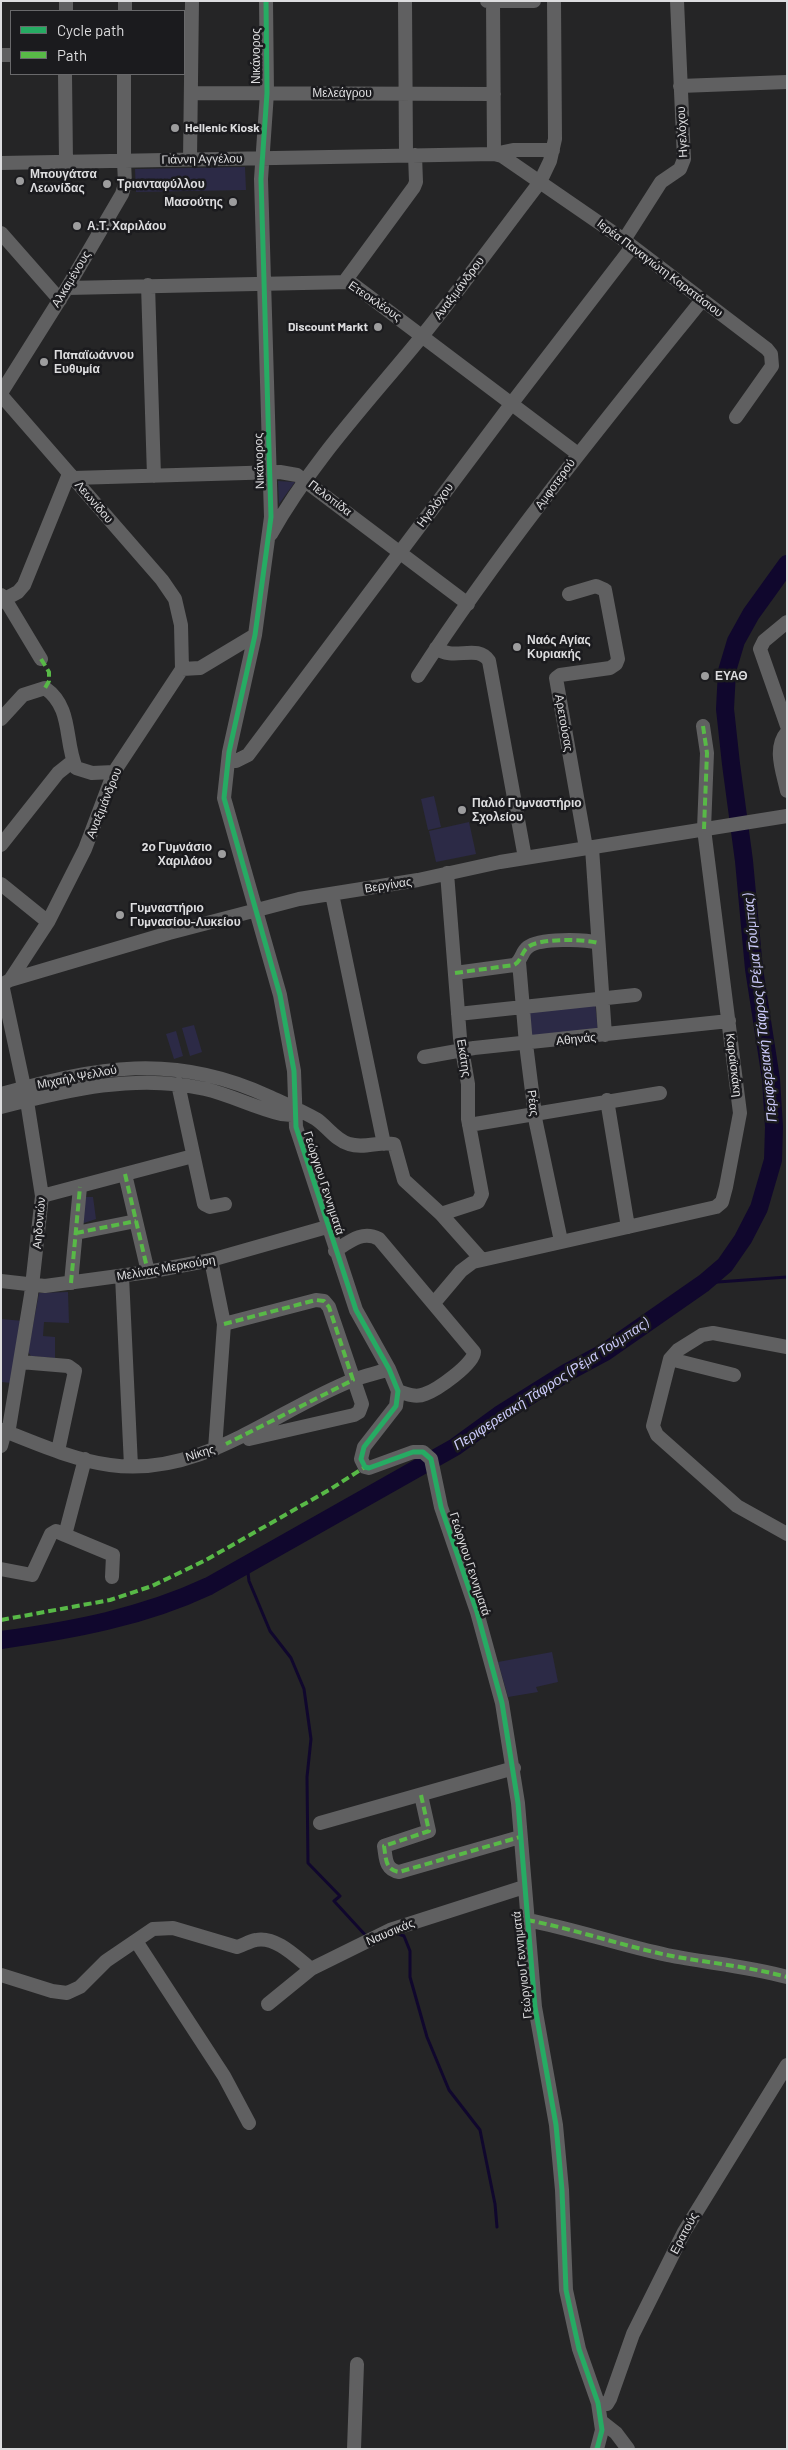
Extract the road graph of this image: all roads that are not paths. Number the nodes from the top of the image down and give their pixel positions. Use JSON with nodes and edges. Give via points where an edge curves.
{"nodes":[{"id":1,"x":192,"y":1,"type":"edge"},
{"id":2,"x":266,"y":1,"type":"edge"},
{"id":3,"x":404,"y":1,"type":"edge"},
{"id":4,"x":487,"y":1,"type":"edge"},
{"id":5,"x":493,"y":1,"type":"edge"},
{"id":6,"x":534,"y":1,"type":"edge"},
{"id":7,"x":554,"y":1,"type":"edge"},
{"id":8,"x":677,"y":1,"type":"edge"},
{"id":9,"x":187,"y":53,"type":"edge"},
{"id":10,"x":65,"y":75,"type":"edge"},
{"id":11,"x":124,"y":75,"type":"edge"},
{"id":12,"x":787,"y":82,"type":"edge"},
{"id":13,"x":680,"y":86,"type":"junction"},
{"id":14,"x":191,"y":93,"type":"junction"},
{"id":15,"x":267,"y":93,"type":"junction"},
{"id":16,"x":405,"y":93,"type":"junction"},
{"id":17,"x":494,"y":94,"type":"junction"},
{"id":18,"x":553,"y":150,"type":"junction"},
{"id":19,"x":494,"y":154,"type":"junction"},
{"id":20,"x":410,"y":155,"type":"junction"},
{"id":21,"x":263,"y":158,"type":"junction"},
{"id":22,"x":190,"y":159,"type":"junction"},
{"id":23,"x":124,"y":161,"type":"junction"},
{"id":24,"x":66,"y":162,"type":"junction"},
{"id":25,"x":1,"y":163,"type":"edge"},
{"id":26,"x":540,"y":182,"type":"junction"},
{"id":27,"x":1,"y":233,"type":"edge"},
{"id":28,"x":628,"y":243,"type":"junction"},
{"id":29,"x":345,"y":281,"type":"junction"},
{"id":30,"x":264,"y":283,"type":"junction"},
{"id":31,"x":148,"y":285,"type":"junction"},
{"id":32,"x":63,"y":294,"type":"junction"},
{"id":33,"x":702,"y":300,"type":"junction"},
{"id":34,"x":423,"y":335,"type":"junction"},
{"id":35,"x":1,"y":394,"type":"edge"},
{"id":36,"x":512,"y":403,"type":"junction"},
{"id":37,"x":736,"y":417,"type":"dead end"},
{"id":38,"x":578,"y":454,"type":"junction"},
{"id":39,"x":270,"y":472,"type":"junction"},
{"id":40,"x":71,"y":476,"type":"junction"},
{"id":41,"x":154,"y":476,"type":"junction"},
{"id":42,"x":306,"y":479,"type":"junction"},
{"id":43,"x":268,"y":540,"type":"junction"},
{"id":44,"x":400,"y":551,"type":"junction"},
{"id":45,"x":569,"y":594,"type":"dead end"},
{"id":46,"x":4,"y":598,"type":"edge"},
{"id":47,"x":468,"y":604,"type":"junction"},
{"id":48,"x":787,"y":622,"type":"edge"},
{"id":49,"x":255,"y":635,"type":"junction"},
{"id":50,"x":436,"y":648,"type":"junction"},
{"id":51,"x":41,"y":659,"type":"dead end"},
{"id":52,"x":182,"y":669,"type":"junction"},
{"id":53,"x":418,"y":676,"type":"dead end"},
{"id":54,"x":1,"y":719,"type":"edge"},
{"id":55,"x":703,"y":726,"type":"dead end"},
{"id":56,"x":787,"y":726,"type":"edge"},
{"id":57,"x":787,"y":732,"type":"edge"},
{"id":58,"x":73,"y":761,"type":"junction"},
{"id":59,"x":236,"y":761,"type":"dead end"},
{"id":60,"x":114,"y":772,"type":"junction"},
{"id":61,"x":787,"y":791,"type":"edge"},
{"id":62,"x":787,"y":816,"type":"edge"},
{"id":63,"x":704,"y":829,"type":"junction"},
{"id":64,"x":1,"y":845,"type":"edge"},
{"id":65,"x":589,"y":848,"type":"junction"},
{"id":66,"x":525,"y":858,"type":"junction"},
{"id":67,"x":447,"y":873,"type":"junction"},
{"id":68,"x":1,"y":884,"type":"edge"},
{"id":69,"x":332,"y":894,"type":"junction"},
{"id":70,"x":255,"y":911,"type":"junction"},
{"id":71,"x":48,"y":922,"type":"junction"},
{"id":72,"x":598,"y":944,"type":"junction"},
{"id":73,"x":519,"y":962,"type":"junction"},
{"id":74,"x":455,"y":973,"type":"junction"},
{"id":75,"x":4,"y":983,"type":"edge"},
{"id":76,"x":635,"y":995,"type":"dead end"},
{"id":77,"x":602,"y":998,"type":"junction"},
{"id":78,"x":523,"y":1007,"type":"junction"},
{"id":79,"x":458,"y":1014,"type":"junction"},
{"id":80,"x":729,"y":1021,"type":"junction"},
{"id":81,"x":605,"y":1035,"type":"junction"},
{"id":82,"x":526,"y":1044,"type":"junction"},
{"id":83,"x":462,"y":1050,"type":"junction"},
{"id":84,"x":424,"y":1057,"type":"dead end"},
{"id":85,"x":178,"y":1084,"type":"junction"},
{"id":86,"x":660,"y":1093,"type":"dead end"},
{"id":87,"x":1,"y":1094,"type":"edge"},
{"id":88,"x":26,"y":1094,"type":"junction"},
{"id":89,"x":607,"y":1100,"type":"junction"},
{"id":90,"x":1,"y":1108,"type":"edge"},
{"id":91,"x":297,"y":1111,"type":"junction"},
{"id":92,"x":535,"y":1112,"type":"junction"},
{"id":93,"x":469,"y":1125,"type":"junction"},
{"id":94,"x":384,"y":1144,"type":"junction"},
{"id":95,"x":193,"y":1156,"type":"junction"},
{"id":96,"x":125,"y":1174,"type":"junction"},
{"id":97,"x":80,"y":1187,"type":"junction"},
{"id":98,"x":42,"y":1196,"type":"junction"},
{"id":99,"x":225,"y":1204,"type":"dead end"},
{"id":100,"x":441,"y":1214,"type":"junction"},
{"id":101,"x":136,"y":1221,"type":"junction"},
{"id":102,"x":327,"y":1226,"type":"junction"},
{"id":103,"x":628,"y":1226,"type":"junction"},
{"id":104,"x":76,"y":1233,"type":"junction"},
{"id":105,"x":561,"y":1242,"type":"junction"},
{"id":106,"x":335,"y":1251,"type":"junction"},
{"id":107,"x":211,"y":1260,"type":"junction"},
{"id":108,"x":482,"y":1260,"type":"junction"},
{"id":109,"x":148,"y":1272,"type":"junction"},
{"id":110,"x":122,"y":1276,"type":"junction"},
{"id":111,"x":1,"y":1281,"type":"edge"},
{"id":112,"x":71,"y":1283,"type":"junction"},
{"id":113,"x":32,"y":1286,"type":"junction"},
{"id":114,"x":434,"y":1304,"type":"junction"},
{"id":115,"x":224,"y":1324,"type":"junction"},
{"id":116,"x":787,"y":1347,"type":"edge"},
{"id":117,"x":670,"y":1359,"type":"junction"},
{"id":118,"x":20,"y":1362,"type":"junction"},
{"id":119,"x":389,"y":1369,"type":"junction"},
{"id":120,"x":734,"y":1375,"type":"dead end"},
{"id":121,"x":353,"y":1380,"type":"junction"},
{"id":122,"x":398,"y":1391,"type":"junction"},
{"id":123,"x":4,"y":1435,"type":"edge"},
{"id":124,"x":220,"y":1446,"type":"junction"},
{"id":125,"x":58,"y":1451,"type":"junction"},
{"id":126,"x":84,"y":1459,"type":"junction"},
{"id":127,"x":131,"y":1466,"type":"junction"},
{"id":128,"x":64,"y":1534,"type":"junction"},
{"id":129,"x":787,"y":1534,"type":"edge"},
{"id":130,"x":1,"y":1569,"type":"edge"},
{"id":131,"x":112,"y":1577,"type":"dead end"},
{"id":132,"x":514,"y":1768,"type":"junction"},
{"id":133,"x":421,"y":1795,"type":"junction"},
{"id":134,"x":320,"y":1822,"type":"dead end"},
{"id":135,"x":520,"y":1837,"type":"junction"},
{"id":136,"x":524,"y":1887,"type":"junction"},
{"id":137,"x":527,"y":1920,"type":"junction"},
{"id":138,"x":136,"y":1941,"type":"junction"},
{"id":139,"x":311,"y":1969,"type":"junction"},
{"id":140,"x":1,"y":1975,"type":"edge"},
{"id":141,"x":787,"y":1977,"type":"edge"},
{"id":142,"x":268,"y":2004,"type":"dead end"},
{"id":143,"x":787,"y":2065,"type":"edge"},
{"id":144,"x":249,"y":2123,"type":"dead end"},
{"id":145,"x":357,"y":2364,"type":"dead end"},
{"id":146,"x":598,"y":2403,"type":"junction"},
{"id":147,"x":602,"y":2422,"type":"junction"},
{"id":148,"x":354,"y":2449,"type":"edge"},
{"id":149,"x":597,"y":2449,"type":"edge"},
{"id":150,"x":628,"y":2449,"type":"edge"}],
"edges":[{"from":1,"to":9,"type":"street"},
{"from":2,"to":15,"type":"street","name":"Νικάνορος"},
{"from":3,"to":16,"type":"street"},
{"from":4,"to":5,"type":"street"},
{"from":5,"to":6,"type":"street"},
{"from":5,"to":17,"type":"street"},
{"from":7,"to":18,"type":"street","name":"Αναξιμάνδρου","via":[[556,128]]},
{"from":8,"to":13,"type":"street","name":"Ηγελόχου"},
{"from":9,"to":14,"type":"street"},
{"from":10,"to":24,"type":"street"},
{"from":11,"to":23,"type":"street","name":"Αλκαμένους"},
{"from":12,"to":13,"type":"street"},
{"from":13,"to":28,"type":"street","name":"Ηγελόχου","via":[[683,164],[661,182]]},
{"from":14,"to":15,"type":"street","name":"Μελεάγρου"},
{"from":14,"to":22,"type":"street"},
{"from":15,"to":16,"type":"street","name":"Μελεάγρου"},
{"from":15,"to":21,"type":"street","name":"Νικάνορος"},
{"from":16,"to":17,"type":"street","name":"Μελεάγρου"},
{"from":16,"to":20,"type":"street"},
{"from":17,"to":19,"type":"street"},
{"from":18,"to":19,"type":"street","name":"Γιάννη Αγγέλου","via":[[513,150]]},
{"from":18,"to":26,"type":"street","name":"Αναξιμάνδρου"},
{"from":19,"to":20,"type":"street","name":"Γιάννη Αγγέλου"},
{"from":19,"to":26,"type":"street","name":"Γιάννη Αγγέλου","via":[[510,160]]},
{"from":20,"to":21,"type":"street","name":"Γιάννη Αγγέλου"},
{"from":20,"to":29,"type":"street","via":[[416,182],[414,187]]},
{"from":21,"to":22,"type":"street","name":"Γιάννη Αγγέλου"},
{"from":21,"to":30,"type":"street","name":"Νικάνορος"},
{"from":22,"to":23,"type":"street","name":"Γιάννη Αγγέλου"},
{"from":23,"to":24,"type":"street","name":"Γιάννη Αγγέλου"},
{"from":23,"to":32,"type":"street","name":"Αλκαμένους","via":[[122,194]]},
{"from":24,"to":25,"type":"street","name":"Γιάννη Αγγέλου"},
{"from":26,"to":28,"type":"street","name":"Ιερέα Παναγιώτη Καρατάσιου"},
{"from":26,"to":34,"type":"street","name":"Αναξιμάνδρου"},
{"from":27,"to":32,"type":"street"},
{"from":28,"to":33,"type":"street","name":"Ιερέα Παναγιώτη Καρατάσιου"},
{"from":28,"to":36,"type":"street","name":"Ηγελόχου"},
{"from":29,"to":30,"type":"street","name":"Ετεοκλέους"},
{"from":29,"to":34,"type":"street","name":"Ετεοκλέους"},
{"from":30,"to":31,"type":"street","name":"Ετεοκλέους"},
{"from":30,"to":39,"type":"street","name":"Νικάνορος"},
{"from":31,"to":32,"type":"street","name":"Ετεοκλέους"},
{"from":31,"to":41,"type":"street"},
{"from":32,"to":35,"type":"street","name":"Αλκαμένους"},
{"from":33,"to":37,"type":"street","name":"Ιερέα Παναγιώτη Καρατάσιου","via":[[766,349],[772,360],[769,371]]},
{"from":33,"to":38,"type":"street","name":"Αμφοτερού"},
{"from":34,"to":36,"type":"street","name":"Ετεοκλέους"},
{"from":34,"to":42,"type":"street","name":"Αναξιμάνδρου"},
{"from":35,"to":40,"type":"street","name":"Λεωνίδου"},
{"from":36,"to":38,"type":"street","name":"Ετεοκλέους"},
{"from":36,"to":44,"type":"street","name":"Ηγελόχου"},
{"from":38,"to":47,"type":"street","name":"Αμφοτερού"},
{"from":39,"to":41,"type":"street","name":"Πελοπίδα"},
{"from":39,"to":42,"type":"street","name":"Πελοπίδα"},
{"from":39,"to":43,"type":"street","name":"Νικάνορος"},
{"from":40,"to":41,"type":"street","name":"Πελοπίδα"},
{"from":40,"to":46,"type":"street","via":[[25,583],[20,590]]},
{"from":40,"to":52,"type":"street","name":"Λεωνίδου","via":[[173,595],[183,637]]},
{"from":42,"to":43,"type":"street","name":"Αναξιμάνδρου"},
{"from":42,"to":44,"type":"street","name":"Πελοπίδα"},
{"from":43,"to":49,"type":"street","name":"Νικάνορος"},
{"from":44,"to":47,"type":"street","name":"Πελοπίδα"},
{"from":44,"to":59,"type":"street","name":"Ηγελόχου","via":[[248,755]]},
{"from":45,"to":65,"type":"street","name":"Αρετούσας","via":[[596,586],[602,588],[606,594],[618,659],[610,668],[556,678]]},
{"from":46,"to":51,"type":"street"},
{"from":47,"to":50,"type":"street","name":"Αμφοτερού"},
{"from":48,"to":56,"type":"street","via":[[764,641],[760,649]]},
{"from":49,"to":52,"type":"street","via":[[200,668]]},
{"from":49,"to":70,"type":"street","name":"Νικάνορος","via":[[229,752],[224,794],[226,812]]},
{"from":50,"to":53,"type":"street","name":"Αμφοτερού"},
{"from":50,"to":66,"type":"street","via":[[447,654],[480,652],[489,661]]},
{"from":52,"to":60,"type":"street","name":"Αναξιμάνδρου"},
{"from":54,"to":58,"type":"street","via":[[23,695],[45,688],[60,705],[68,726]]},
{"from":55,"to":63,"type":"street","name":"Καραϊσκάκη","via":[[708,753]]},
{"from":57,"to":61,"type":"street","via":[[781,740],[780,750]]},
{"from":58,"to":60,"type":"street","via":[[76,768],[84,772]]},
{"from":58,"to":64,"type":"street","via":[[58,773]]},
{"from":60,"to":71,"type":"street","name":"Αναξιμάνδρου","via":[[85,849]]},
{"from":62,"to":63,"type":"street","name":"Βεργίνας"},
{"from":63,"to":65,"type":"street","name":"Βεργίνας"},
{"from":63,"to":80,"type":"street","name":"Καραϊσκάκη"},
{"from":65,"to":66,"type":"street","name":"Βεργίνας"},
{"from":65,"to":72,"type":"street"},
{"from":66,"to":67,"type":"street","name":"Βεργίνας"},
{"from":67,"to":69,"type":"street","name":"Βεργίνας"},
{"from":67,"to":74,"type":"street","name":"Εκάτης"},
{"from":68,"to":71,"type":"street"},
{"from":69,"to":70,"type":"street","name":"Βεργίνας"},
{"from":69,"to":94,"type":"street"},
{"from":70,"to":75,"type":"street","name":"Βεργίνας","via":[[169,933]]},
{"from":70,"to":91,"type":"street","name":"Γεώργιου Γεννηματά","via":[[280,995],[294,1071]]},
{"from":71,"to":75,"type":"street","name":"Αναξιμάνδρου"},
{"from":72,"to":73,"type":"street","via":[[583,940],[533,944]]},
{"from":72,"to":77,"type":"street"},
{"from":73,"to":74,"type":"street"},
{"from":73,"to":78,"type":"street","name":"Ρέας"},
{"from":74,"to":79,"type":"street","name":"Εκάτης"},
{"from":75,"to":88,"type":"street","name":"Αηδονιών"},
{"from":76,"to":77,"type":"street"},
{"from":77,"to":78,"type":"street"},
{"from":77,"to":81,"type":"street"},
{"from":78,"to":79,"type":"street"},
{"from":78,"to":82,"type":"street","name":"Ρέας"},
{"from":79,"to":83,"type":"street","name":"Εκάτης"},
{"from":80,"to":81,"type":"street","name":"Αθηνάς"},
{"from":80,"to":103,"type":"street","name":"Καραϊσκάκη","via":[[740,1117],[722,1202],[716,1207]]},
{"from":81,"to":82,"type":"street","name":"Αθηνάς"},
{"from":82,"to":83,"type":"street","name":"Αθηνάς"},
{"from":82,"to":92,"type":"street","name":"Ρέας"},
{"from":83,"to":84,"type":"street","name":"Αθηνάς"},
{"from":83,"to":93,"type":"street","name":"Εκάτης","via":[[468,1084]]},
{"from":85,"to":88,"type":"street","name":"Μιχαήλ Ψελλού","via":[[117,1084]]},
{"from":85,"to":91,"type":"street","name":"Μιχαήλ Ψελλού","via":[[212,1091],[281,1114],[292,1115]]},
{"from":85,"to":95,"type":"street"},
{"from":86,"to":89,"type":"street"},
{"from":87,"to":88,"type":"street","name":"Μιχαήλ Ψελλού"},
{"from":88,"to":90,"type":"street","name":"Μιχαήλ Ψελλού"},
{"from":88,"to":91,"type":"street","name":"Μιχαήλ Ψελλού","via":[[94,1071],[167,1069],[198,1072],[232,1081]]},
{"from":88,"to":98,"type":"street","name":"Αηδονιών"},
{"from":89,"to":92,"type":"street"},
{"from":89,"to":103,"type":"street"},
{"from":91,"to":94,"type":"street","name":"Μιχαήλ Ψελλού","via":[[315,1119],[345,1143],[364,1147]]},
{"from":91,"to":102,"type":"street","name":"Γεώργιου Γεννηματά","via":[[296,1127]]},
{"from":92,"to":93,"type":"street"},
{"from":92,"to":105,"type":"street","name":"Ρέας"},
{"from":93,"to":100,"type":"street","name":"Εκάτης","via":[[482,1197],[478,1202]]},
{"from":94,"to":100,"type":"street","via":[[395,1145],[403,1179]]},
{"from":95,"to":96,"type":"street"},
{"from":95,"to":99,"type":"street","via":[[205,1205]]},
{"from":96,"to":97,"type":"street"},
{"from":96,"to":101,"type":"street"},
{"from":97,"to":98,"type":"street"},
{"from":97,"to":104,"type":"street"},
{"from":98,"to":113,"type":"street","name":"Αηδονιών"},
{"from":100,"to":108,"type":"street"},
{"from":101,"to":104,"type":"street"},
{"from":101,"to":109,"type":"street"},
{"from":102,"to":106,"type":"street","name":"Γεώργιου Γεννηματά"},
{"from":102,"to":107,"type":"street","name":"Μελίνας Μερκούρη"},
{"from":103,"to":105,"type":"street","name":"Καραϊσκάκη"},
{"from":104,"to":112,"type":"street"},
{"from":105,"to":108,"type":"street","name":"Καραϊσκάκη"},
{"from":106,"to":114,"type":"street","via":[[359,1236],[376,1237]]},
{"from":106,"to":119,"type":"street","name":"Γεώργιου Γεννηματά","via":[[356,1310]]},
{"from":107,"to":109,"type":"street","name":"Μελίνας Μερκούρη"},
{"from":107,"to":115,"type":"street"},
{"from":108,"to":114,"type":"street","name":"Καραϊσκάκη","via":[[464,1268]]},
{"from":109,"to":110,"type":"street","name":"Μελίνας Μερκούρη"},
{"from":110,"to":112,"type":"street","name":"Μελίνας Μερκούρη"},
{"from":110,"to":127,"type":"street"},
{"from":111,"to":113,"type":"street","name":"Μελίνας Μερκούρη"},
{"from":112,"to":113,"type":"street","name":"Μελίνας Μερκούρη"},
{"from":113,"to":118,"type":"street","name":"Αηδονιών"},
{"from":114,"to":122,"type":"street","via":[[474,1355],[467,1366],[424,1395],[414,1396]]},
{"from":115,"to":121,"type":"street","via":[[316,1300],[324,1301],[329,1307]]},
{"from":115,"to":124,"type":"street"},
{"from":116,"to":117,"type":"street","via":[[713,1333],[693,1340]]},
{"from":117,"to":120,"type":"street"},
{"from":117,"to":129,"type":"street","via":[[654,1423],[655,1432],[737,1506]]},
{"from":118,"to":123,"type":"street","name":"Αηδονιών"},
{"from":118,"to":125,"type":"street","via":[[68,1366],[75,1371]]},
{"from":119,"to":121,"type":"street","name":"Νίκης"},
{"from":119,"to":122,"type":"street","name":"Γεώργιου Γεννηματά"},
{"from":121,"to":124,"type":"street","name":"Νίκης"},
{"from":121,"to":124,"type":"street","via":[[362,1404],[357,1414]]},
{"from":122,"to":132,"type":"street","name":"Γεώργιου Γεννηματά","via":[[396,1406],[367,1442],[361,1460],[369,1468],[413,1452],[423,1452],[431,1459],[441,1507],[477,1612],[502,1703]]},
{"from":123,"to":125,"type":"street","name":"Νίκης"},
{"from":124,"to":127,"type":"street","name":"Νίκης","via":[[169,1462]]},
{"from":125,"to":126,"type":"street","name":"Νίκης"},
{"from":126,"to":127,"type":"street","name":"Νίκης"},
{"from":126,"to":128,"type":"street"},
{"from":128,"to":130,"type":"street","via":[[56,1531],[51,1534],[32,1575]]},
{"from":128,"to":131,"type":"street","via":[[113,1554]]},
{"from":132,"to":133,"type":"street"},
{"from":132,"to":135,"type":"street","name":"Γεώργιου Γεννηματά"},
{"from":133,"to":134,"type":"street"},
{"from":133,"to":135,"type":"street","via":[[429,1832],[384,1846],[387,1866],[393,1870],[399,1872]]},
{"from":135,"to":136,"type":"street","name":"Γεώργιου Γεννηματά"},
{"from":136,"to":137,"type":"street","name":"Γεώργιου Γεννηματά"},
{"from":136,"to":139,"type":"street","name":"Ναυσικάς","via":[[390,1930]]},
{"from":137,"to":141,"type":"street","via":[[640,1949]]},
{"from":137,"to":146,"type":"street","name":"Γεώργιου Γεννηματά","via":[[535,2006],[556,2125],[566,2290],[580,2349]]},
{"from":138,"to":139,"type":"street","via":[[153,1929],[162,1928],[173,1928],[238,1947],[263,1939],[275,1943]]},
{"from":138,"to":140,"type":"street","via":[[106,1961],[80,1987],[67,1993]]},
{"from":138,"to":144,"type":"street","via":[[224,2076]]},
{"from":139,"to":142,"type":"street","name":"Ναυσικάς"},
{"from":143,"to":146,"type":"street","name":"Ερατούς","via":[[691,2218],[633,2334],[610,2399],[607,2404]]},
{"from":145,"to":148,"type":"street"},
{"from":146,"to":147,"type":"street","name":"Γεώργιου Γεννηματά"},
{"from":147,"to":149,"type":"street","name":"Γεώργιου Γεννηματά"},
{"from":147,"to":150,"type":"street"}]}
